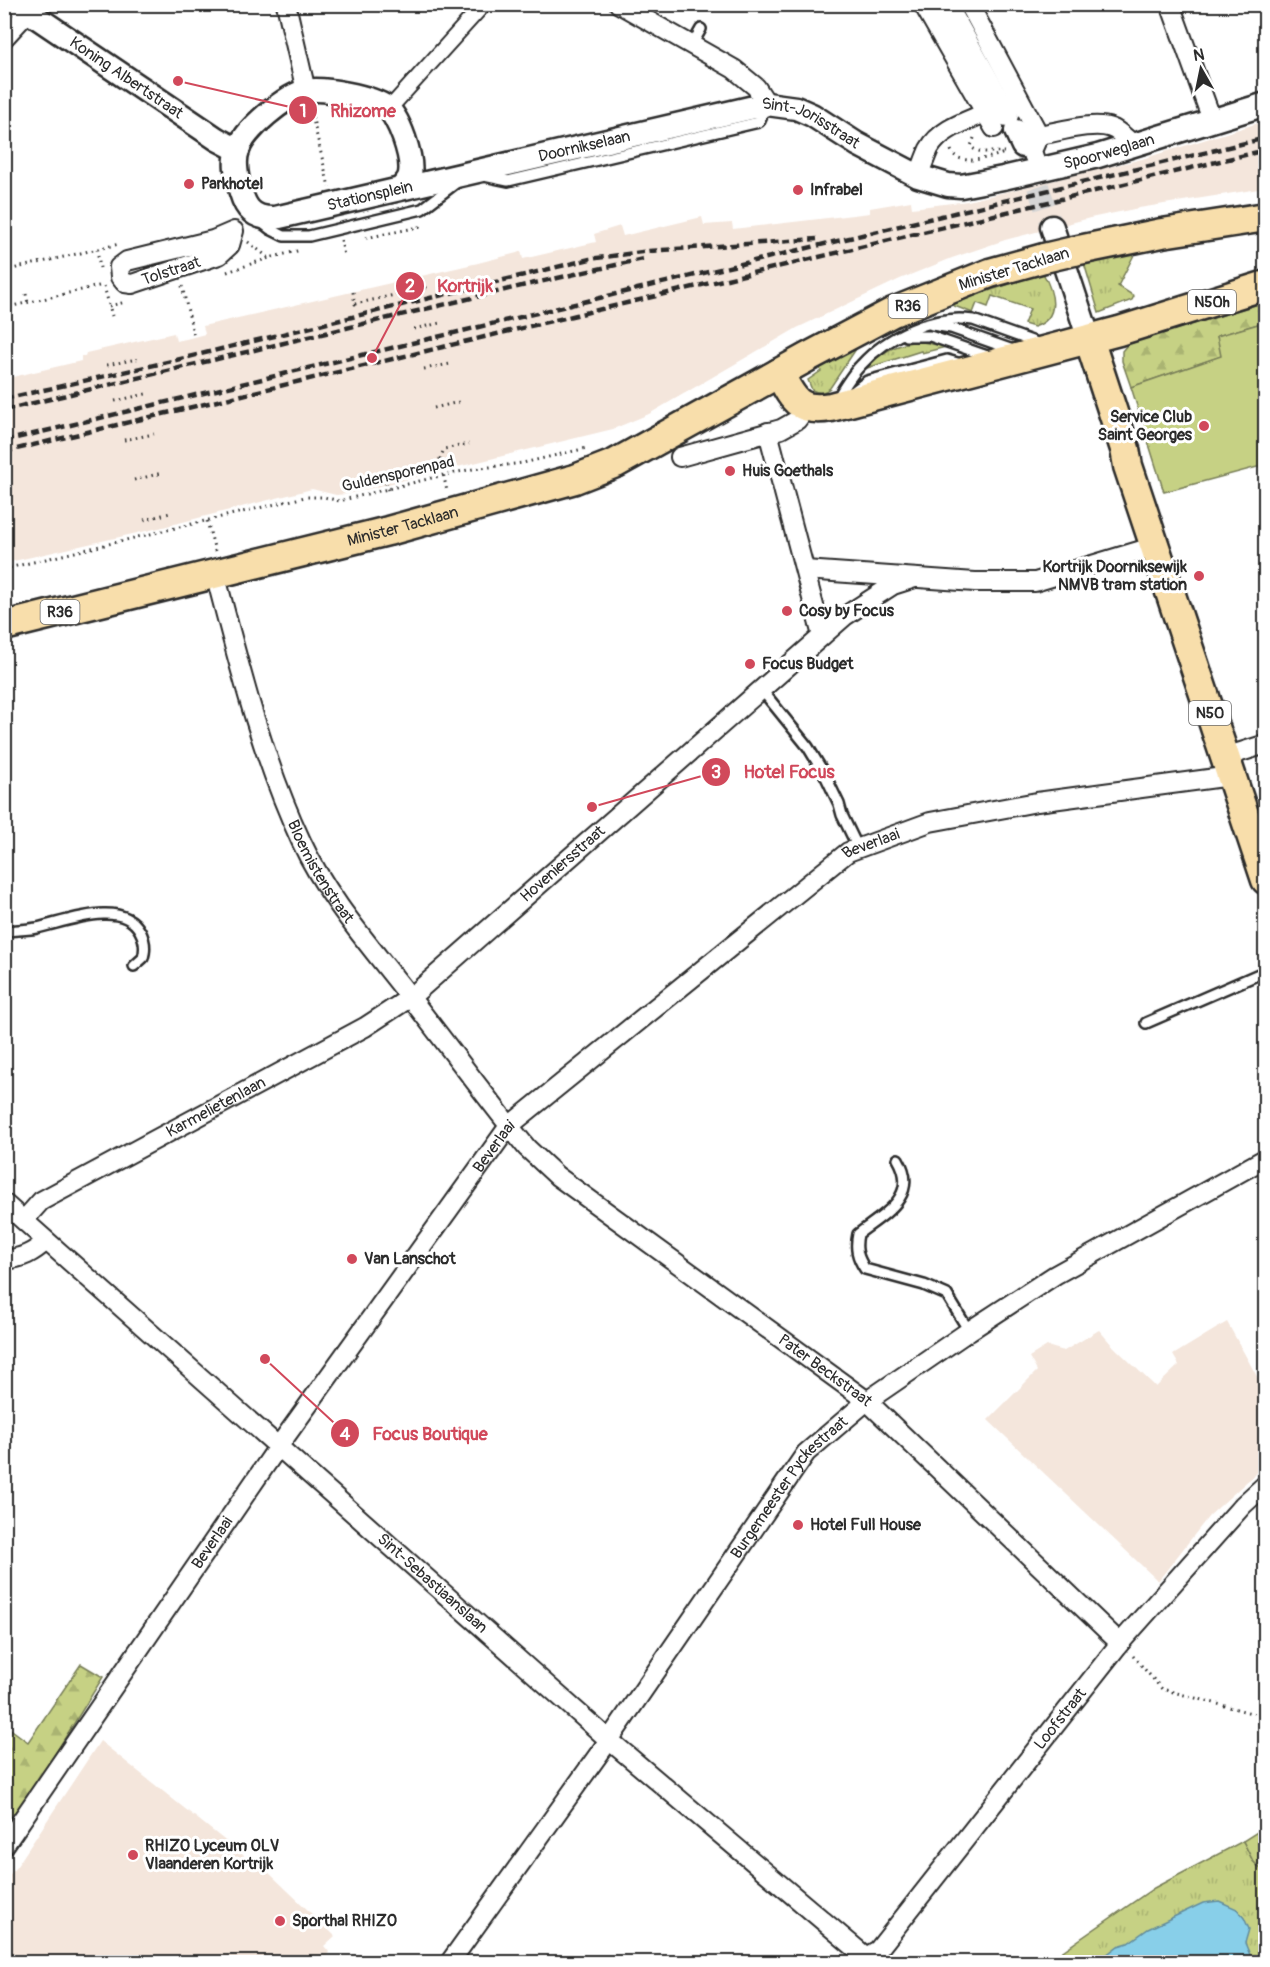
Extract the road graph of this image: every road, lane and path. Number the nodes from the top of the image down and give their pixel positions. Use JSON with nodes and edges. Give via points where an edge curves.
{"nodes":[{"id":1,"x":286,"y":4,"type":"edge"},
{"id":2,"x":484,"y":4,"type":"edge"},
{"id":3,"x":619,"y":4,"type":"edge"},
{"id":4,"x":923,"y":4,"type":"edge"},
{"id":5,"x":945,"y":4,"type":"edge"},
{"id":6,"x":969,"y":4,"type":"edge"},
{"id":7,"x":1170,"y":4,"type":"edge"},
{"id":8,"x":22,"y":8,"type":"edge"},
{"id":9,"x":4,"y":38,"type":"edge"},
{"id":10,"x":311,"y":90,"type":"junction"},
{"id":11,"x":767,"y":104,"type":"junction"},
{"id":12,"x":1266,"y":104,"type":"edge"},
{"id":13,"x":389,"y":109,"type":"junction"},
{"id":14,"x":1212,"y":120,"type":"junction"},
{"id":15,"x":1010,"y":132,"type":"junction"},
{"id":16,"x":952,"y":146,"type":"dead end"},
{"id":17,"x":1134,"y":146,"type":"junction"},
{"id":18,"x":238,"y":150,"type":"junction"},
{"id":19,"x":992,"y":152,"type":"dead end"},
{"id":20,"x":469,"y":173,"type":"junction"},
{"id":21,"x":918,"y":176,"type":"junction"},
{"id":22,"x":948,"y":185,"type":"joint"},
{"id":23,"x":393,"y":196,"type":"junction"},
{"id":24,"x":333,"y":205,"type":"junction"},
{"id":25,"x":253,"y":213,"type":"junction"},
{"id":26,"x":1266,"y":217,"type":"edge"},
{"id":27,"x":288,"y":225,"type":"dead end"},
{"id":28,"x":1052,"y":227,"type":"tunnel mouth"},
{"id":29,"x":270,"y":229,"type":"junction"},
{"id":30,"x":234,"y":231,"type":"junction"},
{"id":31,"x":343,"y":248,"type":"dead end"},
{"id":32,"x":97,"y":249,"type":"dead end"},
{"id":33,"x":344,"y":256,"type":"dead end"},
{"id":34,"x":4,"y":271,"type":"edge"},
{"id":35,"x":103,"y":285,"type":"dead end"},
{"id":36,"x":1266,"y":285,"type":"edge"},
{"id":37,"x":182,"y":286,"type":"dead end"},
{"id":38,"x":430,"y":287,"type":"dead end"},
{"id":39,"x":353,"y":292,"type":"dead end"},
{"id":40,"x":26,"y":294,"type":"dead end"},
{"id":41,"x":28,"y":303,"type":"junction"},
{"id":42,"x":4,"y":308,"type":"edge"},
{"id":43,"x":440,"y":323,"type":"dead end"},
{"id":44,"x":924,"y":325,"type":"junction"},
{"id":45,"x":414,"y":329,"type":"dead end"},
{"id":46,"x":899,"y":336,"type":"junction"},
{"id":47,"x":194,"y":337,"type":"dead end"},
{"id":48,"x":1089,"y":339,"type":"junction"},
{"id":49,"x":137,"y":358,"type":"dead end"},
{"id":50,"x":1015,"y":358,"type":"junction"},
{"id":51,"x":450,"y":364,"type":"dead end"},
{"id":52,"x":107,"y":365,"type":"dead end"},
{"id":53,"x":424,"y":369,"type":"dead end"},
{"id":54,"x":779,"y":373,"type":"junction"},
{"id":55,"x":146,"y":394,"type":"dead end"},
{"id":56,"x":115,"y":401,"type":"dead end"},
{"id":57,"x":459,"y":402,"type":"dead end"},
{"id":58,"x":434,"y":408,"type":"dead end"},
{"id":59,"x":819,"y":408,"type":"junction"},
{"id":60,"x":768,"y":432,"type":"junction"},
{"id":61,"x":154,"y":434,"type":"dead end"},
{"id":62,"x":124,"y":440,"type":"dead end"},
{"id":63,"x":469,"y":444,"type":"dead end"},
{"id":64,"x":593,"y":446,"type":"dead end"},
{"id":65,"x":680,"y":457,"type":"dead end"},
{"id":66,"x":440,"y":459,"type":"junction"},
{"id":67,"x":162,"y":473,"type":"dead end"},
{"id":68,"x":444,"y":475,"type":"junction"},
{"id":69,"x":134,"y":480,"type":"dead end"},
{"id":70,"x":388,"y":490,"type":"junction"},
{"id":71,"x":448,"y":495,"type":"dead end"},
{"id":72,"x":170,"y":513,"type":"dead end"},
{"id":73,"x":144,"y":520,"type":"dead end"},
{"id":74,"x":207,"y":521,"type":"junction"},
{"id":75,"x":210,"y":532,"type":"junction"},
{"id":76,"x":202,"y":534,"type":"dead end"},
{"id":77,"x":1155,"y":546,"type":"junction"},
{"id":78,"x":215,"y":563,"type":"junction"},
{"id":79,"x":4,"y":569,"type":"edge"},
{"id":80,"x":804,"y":570,"type":"junction"},
{"id":81,"x":915,"y":578,"type":"junction"},
{"id":82,"x":4,"y":626,"type":"edge"},
{"id":83,"x":822,"y":636,"type":"junction"},
{"id":84,"x":760,"y":689,"type":"junction"},
{"id":85,"x":1266,"y":744,"type":"edge"},
{"id":86,"x":1228,"y":766,"type":"junction"},
{"id":87,"x":858,"y":848,"type":"junction"},
{"id":88,"x":1266,"y":880,"type":"edge"},
{"id":89,"x":4,"y":931,"type":"edge"},
{"id":90,"x":134,"y":966,"type":"dead end"},
{"id":91,"x":1266,"y":971,"type":"edge"},
{"id":92,"x":411,"y":997,"type":"junction"},
{"id":93,"x":1146,"y":1023,"type":"dead end"},
{"id":94,"x":509,"y":1126,"type":"junction"},
{"id":95,"x":1266,"y":1158,"type":"edge"},
{"id":96,"x":898,"y":1159,"type":"dead end"},
{"id":97,"x":4,"y":1203,"type":"edge"},
{"id":98,"x":24,"y":1220,"type":"junction"},
{"id":99,"x":46,"y":1241,"type":"junction"},
{"id":100,"x":4,"y":1260,"type":"edge"},
{"id":101,"x":969,"y":1330,"type":"junction"},
{"id":102,"x":867,"y":1401,"type":"junction"},
{"id":103,"x":278,"y":1447,"type":"junction"},
{"id":104,"x":1266,"y":1484,"type":"edge"},
{"id":105,"x":1120,"y":1643,"type":"junction"},
{"id":106,"x":1266,"y":1717,"type":"edge"},
{"id":107,"x":609,"y":1740,"type":"junction"},
{"id":108,"x":4,"y":1846,"type":"edge"},
{"id":109,"x":865,"y":1960,"type":"edge"},
{"id":110,"x":450,"y":1962,"type":"edge"}],
"edges":[{"from":1,"to":10,"type":"street"},
{"from":2,"to":13,"type":"street"},
{"from":3,"to":11,"type":"street","name":"Sint-Jorisstraat","via":[[696,37],[756,87]]},
{"from":4,"to":15,"type":"street"},
{"from":5,"to":15,"type":"street"},
{"from":6,"to":15,"type":"street"},
{"from":7,"to":14,"type":"street"},
{"from":8,"to":9,"type":"street"},
{"from":8,"to":18,"type":"street","name":"Koning Albertstraat"},
{"from":10,"to":13,"type":"street","via":[[339,92]]},
{"from":10,"to":18,"type":"street","via":[[280,105],[247,133]]},
{"from":10,"to":24,"type":"path","via":[[309,104]]},
{"from":11,"to":20,"type":"street","name":"Doornikselaan"},
{"from":11,"to":21,"type":"street","name":"Sint-Jorisstraat","via":[[796,108]]},
{"from":12,"to":14,"type":"street","name":"Spoorweglaan"},
{"from":13,"to":23,"type":"street","name":"Stationsplein","via":[[399,123],[410,165],[408,180]]},
{"from":14,"to":17,"type":"street","name":"Spoorweglaan"},
{"from":15,"to":16,"type":"path","via":[[993,156],[962,160],[954,156]]},
{"from":15,"to":17,"type":"street","via":[[1104,126],[1114,129]]},
{"from":15,"to":19,"type":"path","via":[[972,141],[971,148]]},
{"from":15,"to":21,"type":"street","via":[[954,127],[939,136]]},
{"from":17,"to":22,"type":"street","name":"Spoorweglaan","via":[[1002,178]]},
{"from":18,"to":25,"type":"street","via":[[236,168],[241,196]]},
{"from":20,"to":23,"type":"street","name":"Doornikselaan"},
{"from":20,"to":29,"type":"lane","via":[[422,209],[309,236],[292,237]]},
{"from":21,"to":22,"type":"street","name":"Sint-Jorisstraat"},
{"from":23,"to":24,"type":"street","name":"Stationsplein"},
{"from":24,"to":25,"type":"street","name":"Stationsplein","via":[[275,218]]},
{"from":25,"to":29,"type":"lane"},
{"from":25,"to":30,"type":"street","name":"Tolstraat"},
{"from":26,"to":54,"type":"main road","name":"Minister Tacklaan","number":"R36","bridge":true,"via":[[1162,233],[990,273],[892,312]]},
{"from":27,"to":29,"type":"lane"},
{"from":28,"to":48,"type":"street"},
{"from":30,"to":30,"type":"street","name":"Tolstraat","via":[[127,261],[119,267],[120,277],[124,283],[132,284],[219,255],[230,245]]},
{"from":31,"to":33,"type":"path"},
{"from":32,"to":34,"type":"path"},
{"from":35,"to":41,"type":"path"},
{"from":36,"to":48,"type":"main road","number":"N50h"},
{"from":37,"to":47,"type":"path"},
{"from":38,"to":39,"type":"path","via":[[355,304]]},
{"from":40,"to":41,"type":"path"},
{"from":41,"to":42,"type":"path"},
{"from":43,"to":45,"type":"path"},
{"from":44,"to":46,"type":"lane"},
{"from":44,"to":50,"type":"lane","via":[[951,328]]},
{"from":44,"to":50,"type":"lane","via":[[951,319],[973,320]]},
{"from":46,"to":50,"type":"lane","via":[[930,336]]},
{"from":46,"to":59,"type":"lane","via":[[872,353]]},
{"from":48,"to":50,"type":"main road","number":"N50h"},
{"from":48,"to":77,"type":"main road","number":"N50"},
{"from":49,"to":52,"type":"path"},
{"from":50,"to":59,"type":"main road","number":"N50h"},
{"from":51,"to":53,"type":"path"},
{"from":54,"to":59,"type":"main road","via":[[792,396]]},
{"from":54,"to":78,"type":"main road","name":"Minister Tacklaan","number":"R36","via":[[616,463],[575,479],[388,531]]},
{"from":55,"to":56,"type":"path"},
{"from":57,"to":58,"type":"path"},
{"from":59,"to":60,"type":"street"},
{"from":60,"to":65,"type":"street"},
{"from":60,"to":80,"type":"street"},
{"from":61,"to":62,"type":"path"},
{"from":63,"to":66,"type":"path","via":[[444,449]]},
{"from":64,"to":68,"type":"path","name":"Guldensporenpad","via":[[523,463]]},
{"from":66,"to":68,"type":"path"},
{"from":66,"to":70,"type":"path","via":[[432,465],[384,477]]},
{"from":67,"to":69,"type":"path"},
{"from":68,"to":70,"type":"path","name":"Guldensporenpad"},
{"from":68,"to":71,"type":"path"},
{"from":70,"to":74,"type":"path","name":"Guldensporenpad","via":[[339,501],[305,497]]},
{"from":72,"to":73,"type":"path"},
{"from":74,"to":75,"type":"path"},
{"from":74,"to":79,"type":"path","name":"Guldensporenpad"},
{"from":75,"to":76,"type":"path"},
{"from":75,"to":78,"type":"path"},
{"from":77,"to":81,"type":"street","name":"Hoveniersstraat","via":[[1035,582]]},
{"from":77,"to":86,"type":"main road","number":"N50"},
{"from":78,"to":82,"type":"main road","name":"Minister Tacklaan","number":"R36"},
{"from":78,"to":92,"type":"street","name":"Bloemistenstraat","via":[[257,730],[302,843],[330,891]]},
{"from":80,"to":81,"type":"street","name":"Hoveniersstraat"},
{"from":80,"to":83,"type":"street"},
{"from":81,"to":83,"type":"street","name":"Hoveniersstraat","via":[[872,597]]},
{"from":83,"to":84,"type":"street","name":"Hoveniersstraat"},
{"from":84,"to":87,"type":"lane","via":[[808,747]]},
{"from":84,"to":92,"type":"street","name":"Hoveniersstraat"},
{"from":85,"to":86,"type":"street","name":"Beverlaai"},
{"from":86,"to":87,"type":"street","name":"Beverlaai","via":[[930,822]]},
{"from":86,"to":88,"type":"main road","number":"N50"},
{"from":87,"to":94,"type":"street","name":"Beverlaai","via":[[848,852]]},
{"from":89,"to":90,"type":"lane","via":[[86,916],[123,915],[134,923],[144,940],[143,958]]},
{"from":91,"to":93,"type":"lane"},
{"from":92,"to":94,"type":"street","name":"Bloemistenstraat"},
{"from":92,"to":98,"type":"street","name":"Karmelietenlaan","via":[[365,1027],[41,1201]]},
{"from":94,"to":102,"type":"street","name":"Pater Beckstraat","via":[[557,1176]]},
{"from":94,"to":103,"type":"street","name":"Beverlaai"},
{"from":95,"to":101,"type":"street","name":"Burgemeester Pyckestraat","via":[[1055,1275]]},
{"from":96,"to":101,"type":"lane","via":[[905,1170],[903,1194],[858,1234],[858,1258],[865,1269],[946,1295]]},
{"from":97,"to":98,"type":"street","name":"Sint-Sebastiaanslaan"},
{"from":98,"to":99,"type":"street","name":"Sint-Sebastiaanslaan"},
{"from":99,"to":100,"type":"street","via":[[26,1256]]},
{"from":99,"to":103,"type":"street","name":"Sint-Sebastiaanslaan"},
{"from":101,"to":102,"type":"street","name":"Burgemeester Pyckestraat"},
{"from":102,"to":105,"type":"street","name":"Pater Beckstraat"},
{"from":102,"to":107,"type":"street","name":"Burgemeester Pyckestraat","via":[[806,1452]]},
{"from":103,"to":107,"type":"street","name":"Sint-Sebastiaanslaan"},
{"from":103,"to":108,"type":"street","name":"Beverlaai"},
{"from":104,"to":105,"type":"street","name":"Loofstraat"},
{"from":105,"to":106,"type":"path","via":[[1162,1689]]},
{"from":105,"to":109,"type":"street","name":"Loofstraat","via":[[878,1950]]},
{"from":107,"to":109,"type":"street","name":"Sint-Sebastiaanslaan"},
{"from":107,"to":110,"type":"street","name":"Burgemeester Pyckestraat"}]}
